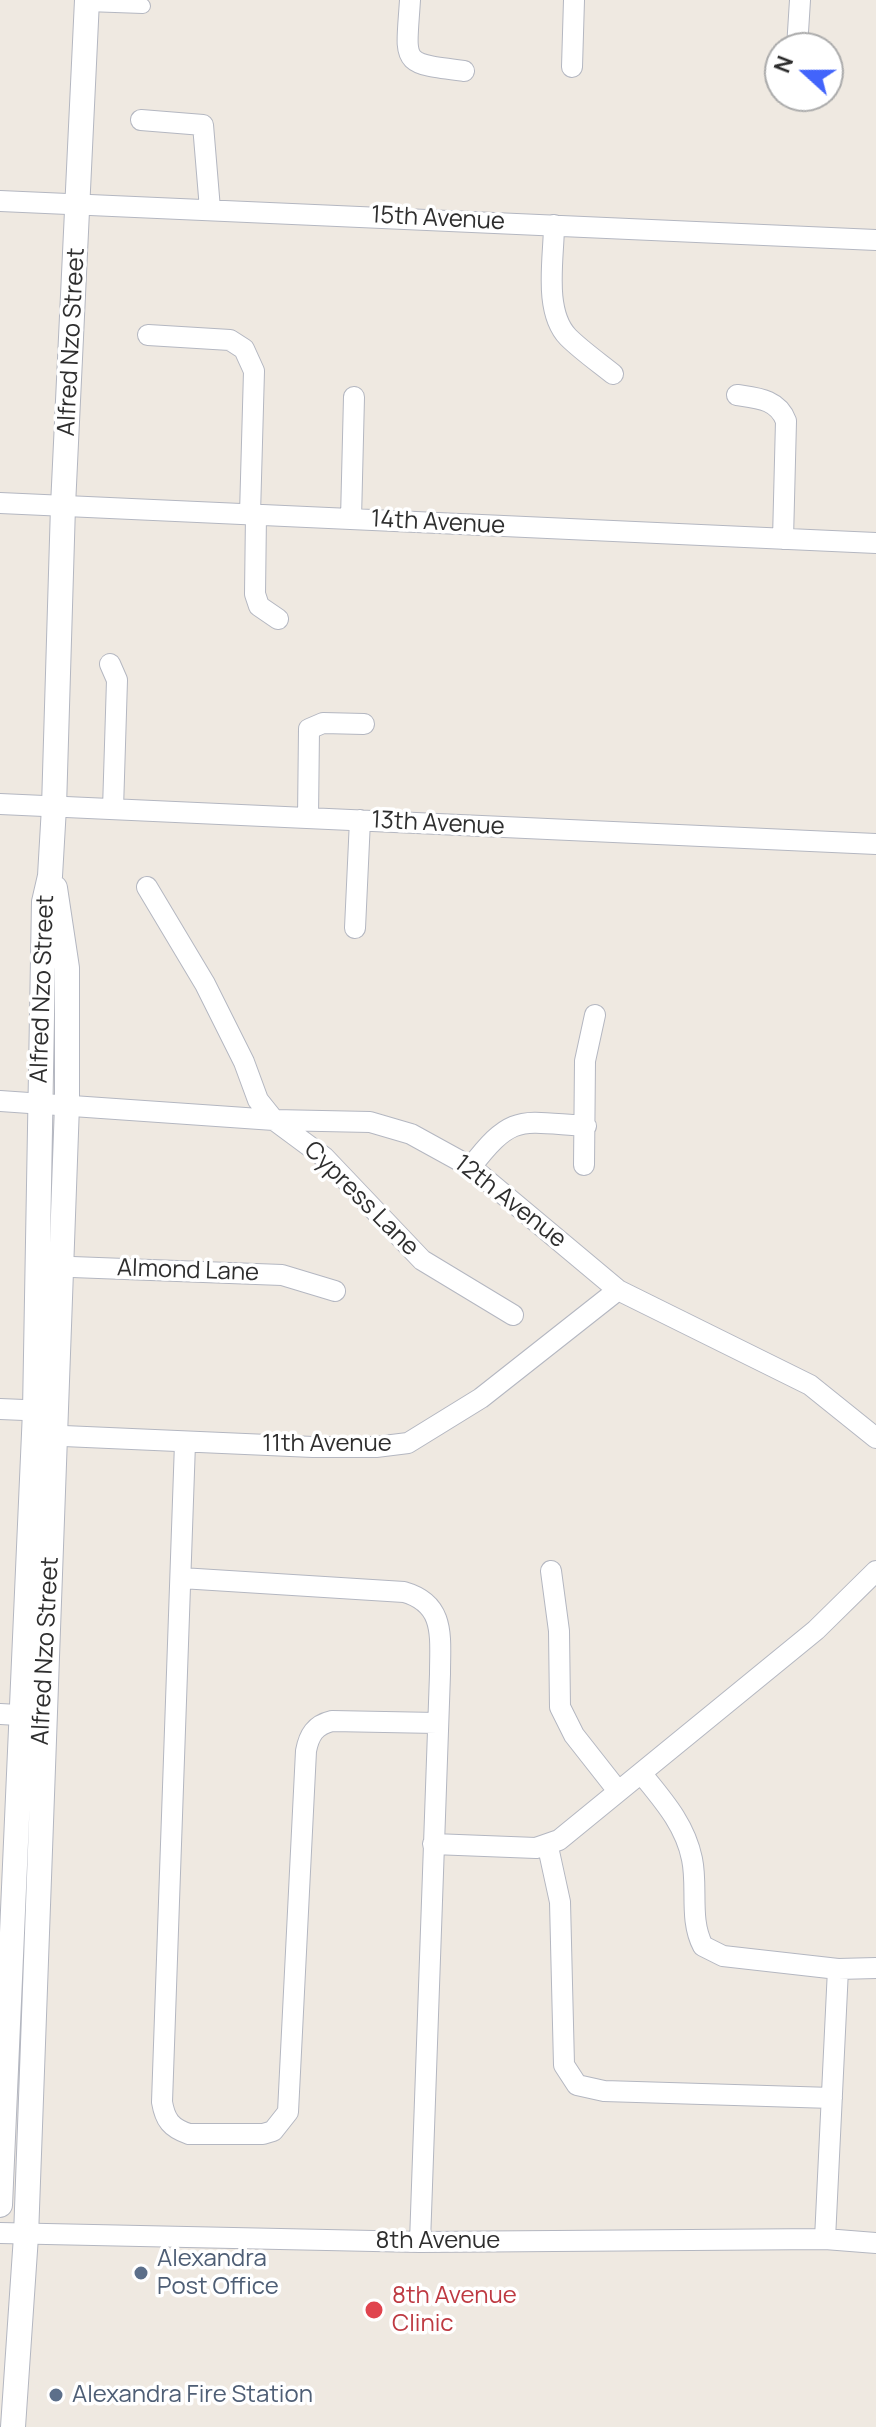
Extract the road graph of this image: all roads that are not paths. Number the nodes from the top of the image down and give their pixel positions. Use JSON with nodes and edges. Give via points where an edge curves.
{"nodes":[{"id":1,"x":410,"y":0,"type":"edge"},
{"id":2,"x":574,"y":0,"type":"edge"},
{"id":3,"x":800,"y":0,"type":"edge"},
{"id":4,"x":87,"y":2,"type":"edge"},
{"id":5,"x":143,"y":6,"type":"dead end"},
{"id":6,"x":798,"y":32,"type":"edge"},
{"id":7,"x":572,"y":67,"type":"dead end"},
{"id":8,"x":464,"y":71,"type":"dead end"},
{"id":9,"x":141,"y":120,"type":"dead end"},
{"id":10,"x":0,"y":201,"type":"edge"},
{"id":11,"x":79,"y":205,"type":"junction"},
{"id":12,"x":210,"y":209,"type":"junction"},
{"id":13,"x":554,"y":225,"type":"junction"},
{"id":14,"x":876,"y":240,"type":"edge"},
{"id":15,"x":148,"y":335,"type":"dead end"},
{"id":16,"x":613,"y":374,"type":"dead end"},
{"id":17,"x":737,"y":395,"type":"dead end"},
{"id":18,"x":354,"y":397,"type":"dead end"},
{"id":19,"x":0,"y":503,"type":"edge"},
{"id":20,"x":63,"y":506,"type":"junction"},
{"id":21,"x":253,"y":514,"type":"junction"},
{"id":22,"x":351,"y":519,"type":"junction"},
{"id":23,"x":783,"y":539,"type":"junction"},
{"id":24,"x":876,"y":543,"type":"edge"},
{"id":25,"x":278,"y":619,"type":"dead end"},
{"id":26,"x":110,"y":664,"type":"dead end"},
{"id":27,"x":364,"y":724,"type":"dead end"},
{"id":28,"x":0,"y":804,"type":"edge"},
{"id":29,"x":54,"y":807,"type":"junction"},
{"id":30,"x":113,"y":809,"type":"junction"},
{"id":31,"x":308,"y":818,"type":"junction"},
{"id":32,"x":360,"y":820,"type":"junction"},
{"id":33,"x":876,"y":844,"type":"edge"},
{"id":34,"x":50,"y":876,"type":"junction"},
{"id":35,"x":147,"y":887,"type":"dead end"},
{"id":36,"x":355,"y":928,"type":"dead end"},
{"id":37,"x":595,"y":1015,"type":"dead end"},
{"id":38,"x":0,"y":1101,"type":"edge"},
{"id":39,"x":38,"y":1102,"type":"junction"},
{"id":40,"x":67,"y":1105,"type":"junction"},
{"id":41,"x":274,"y":1120,"type":"junction"},
{"id":42,"x":586,"y":1126,"type":"junction"},
{"id":43,"x":584,"y":1165,"type":"dead end"},
{"id":44,"x":471,"y":1167,"type":"junction"},
{"id":45,"x":50,"y":1266,"type":"junction"},
{"id":46,"x":618,"y":1290,"type":"junction"},
{"id":47,"x":335,"y":1291,"type":"dead end"},
{"id":48,"x":513,"y":1315,"type":"dead end"},
{"id":49,"x":0,"y":1409,"type":"edge"},
{"id":50,"x":45,"y":1423,"type":"junction"},
{"id":51,"x":876,"y":1438,"type":"edge"},
{"id":52,"x":185,"y":1443,"type":"junction"},
{"id":53,"x":551,"y":1571,"type":"dead end"},
{"id":54,"x":876,"y":1571,"type":"edge"},
{"id":55,"x":181,"y":1578,"type":"junction"},
{"id":56,"x":21,"y":1715,"type":"edge"},
{"id":57,"x":437,"y":1723,"type":"junction"},
{"id":58,"x":641,"y":1773,"type":"junction"},
{"id":59,"x":618,"y":1791,"type":"junction"},
{"id":60,"x":433,"y":1844,"type":"junction"},
{"id":61,"x":548,"y":1847,"type":"junction"},
{"id":62,"x":876,"y":1968,"type":"edge"},
{"id":63,"x":838,"y":1969,"type":"junction"},
{"id":64,"x":832,"y":2098,"type":"junction"},
{"id":65,"x":0,"y":2205,"type":"edge"},
{"id":66,"x":0,"y":2233,"type":"edge"},
{"id":67,"x":26,"y":2236,"type":"junction"},
{"id":68,"x":825,"y":2239,"type":"junction"},
{"id":69,"x":420,"y":2242,"type":"junction"},
{"id":70,"x":876,"y":2243,"type":"edge"},
{"id":71,"x":7,"y":2400,"type":"edge"},
{"id":72,"x":13,"y":2427,"type":"edge"}],
"edges":[{"from":1,"to":8,"type":"street","via":[[412,61]]},
{"from":2,"to":7,"type":"street"},
{"from":3,"to":6,"type":"street"},
{"from":4,"to":5,"type":"street"},
{"from":4,"to":11,"type":"street","name":"Alfred Nzo Street"},
{"from":9,"to":12,"type":"street","via":[[203,125]]},
{"from":10,"to":11,"type":"street","name":"15th Avenue"},
{"from":11,"to":12,"type":"street","name":"15th Avenue"},
{"from":11,"to":20,"type":"street","name":"Alfred Nzo Street"},
{"from":12,"to":13,"type":"street","name":"15th Avenue"},
{"from":13,"to":14,"type":"street","name":"15th Avenue"},
{"from":13,"to":16,"type":"street","via":[[558,321],[568,337]]},
{"from":15,"to":21,"type":"street","via":[[230,340],[249,357],[254,371]]},
{"from":17,"to":23,"type":"street","via":[[777,406],[786,421]]},
{"from":18,"to":22,"type":"street"},
{"from":19,"to":20,"type":"street","name":"14th Avenue"},
{"from":20,"to":21,"type":"street","name":"14th Avenue"},
{"from":20,"to":29,"type":"street","name":"Alfred Nzo Street"},
{"from":21,"to":22,"type":"street","name":"14th Avenue"},
{"from":21,"to":25,"type":"street","via":[[256,600]]},
{"from":22,"to":23,"type":"street","name":"14th Avenue"},
{"from":23,"to":24,"type":"street","name":"14th Avenue"},
{"from":26,"to":30,"type":"street","via":[[117,680]]},
{"from":27,"to":31,"type":"street","via":[[323,723],[309,729]]},
{"from":28,"to":29,"type":"street","name":"13th Avenue"},
{"from":29,"to":30,"type":"street","name":"13th Avenue"},
{"from":29,"to":34,"type":"street","name":"Alfred Nzo Street"},
{"from":30,"to":31,"type":"street","name":"13th Avenue"},
{"from":31,"to":32,"type":"street","name":"13th Avenue"},
{"from":32,"to":33,"type":"street","name":"13th Avenue"},
{"from":32,"to":36,"type":"street"},
{"from":34,"to":39,"type":"street","name":"Alfred Nzo Street","via":[[44,902]]},
{"from":34,"to":40,"type":"street","name":"Alfred Nzo Street","via":[[61,909],[67,968]]},
{"from":35,"to":41,"type":"street","name":"Cypress Lane","via":[[205,984],[258,1100]]},
{"from":37,"to":42,"type":"street","via":[[586,1050]]},
{"from":38,"to":39,"type":"street","name":"12th Avenue"},
{"from":39,"to":40,"type":"street","name":"12th Avenue"},
{"from":39,"to":45,"type":"street","name":"Alfred Nzo Street"},
{"from":40,"to":41,"type":"street","name":"12th Avenue"},
{"from":40,"to":45,"type":"street","name":"Alfred Nzo Street"},
{"from":41,"to":44,"type":"street","name":"12th Avenue","via":[[382,1123]]},
{"from":41,"to":48,"type":"street","name":"Cypress Lane","via":[[324,1157],[422,1260]]},
{"from":42,"to":43,"type":"street"},
{"from":42,"to":44,"type":"street","via":[[515,1123],[493,1138]]},
{"from":44,"to":46,"type":"street","name":"12th Avenue"},
{"from":45,"to":47,"type":"street","name":"Almond Lane","via":[[282,1275]]},
{"from":45,"to":50,"type":"street","name":"Alfred Nzo Street"},
{"from":46,"to":51,"type":"street","name":"12th Avenue","via":[[810,1385]]},
{"from":46,"to":52,"type":"street","name":"11th Avenue","via":[[481,1398],[408,1443]]},
{"from":49,"to":50,"type":"street","name":"11th Avenue"},
{"from":50,"to":52,"type":"street","name":"11th Avenue"},
{"from":50,"to":56,"type":"street","name":"Alfred Nzo Street"},
{"from":52,"to":55,"type":"street"},
{"from":53,"to":59,"type":"street","via":[[559,1631],[560,1707],[574,1735]]},
{"from":54,"to":58,"type":"street","via":[[816,1630]]},
{"from":55,"to":57,"type":"street","via":[[417,1596],[428,1603],[440,1630]]},
{"from":55,"to":57,"type":"street","via":[[162,2102],[177,2130],[263,2134],[273,2131],[288,2112],[311,1734],[332,1721]]},
{"from":56,"to":65,"type":"street","name":"Alfred Nzo Street"},
{"from":56,"to":67,"type":"street","name":"Alfred Nzo Street"},
{"from":57,"to":60,"type":"street"},
{"from":58,"to":59,"type":"street"},
{"from":58,"to":63,"type":"street","via":[[677,1818],[689,1849],[696,1927],[703,1946],[723,1956]]},
{"from":59,"to":61,"type":"street"},
{"from":60,"to":61,"type":"street"},
{"from":60,"to":69,"type":"street"},
{"from":61,"to":64,"type":"street","via":[[560,1902],[564,2065],[577,2085],[604,2091]]},
{"from":62,"to":63,"type":"street"},
{"from":63,"to":64,"type":"street"},
{"from":64,"to":68,"type":"street"},
{"from":66,"to":67,"type":"street","name":"8th Avenue"},
{"from":67,"to":69,"type":"street","name":"8th Avenue"},
{"from":67,"to":71,"type":"street","name":"Alfred Nzo Street"},
{"from":68,"to":69,"type":"street","name":"8th Avenue"},
{"from":68,"to":70,"type":"street","name":"8th Avenue"},
{"from":71,"to":72,"type":"street","name":"Alfred Nzo Street"}]}
